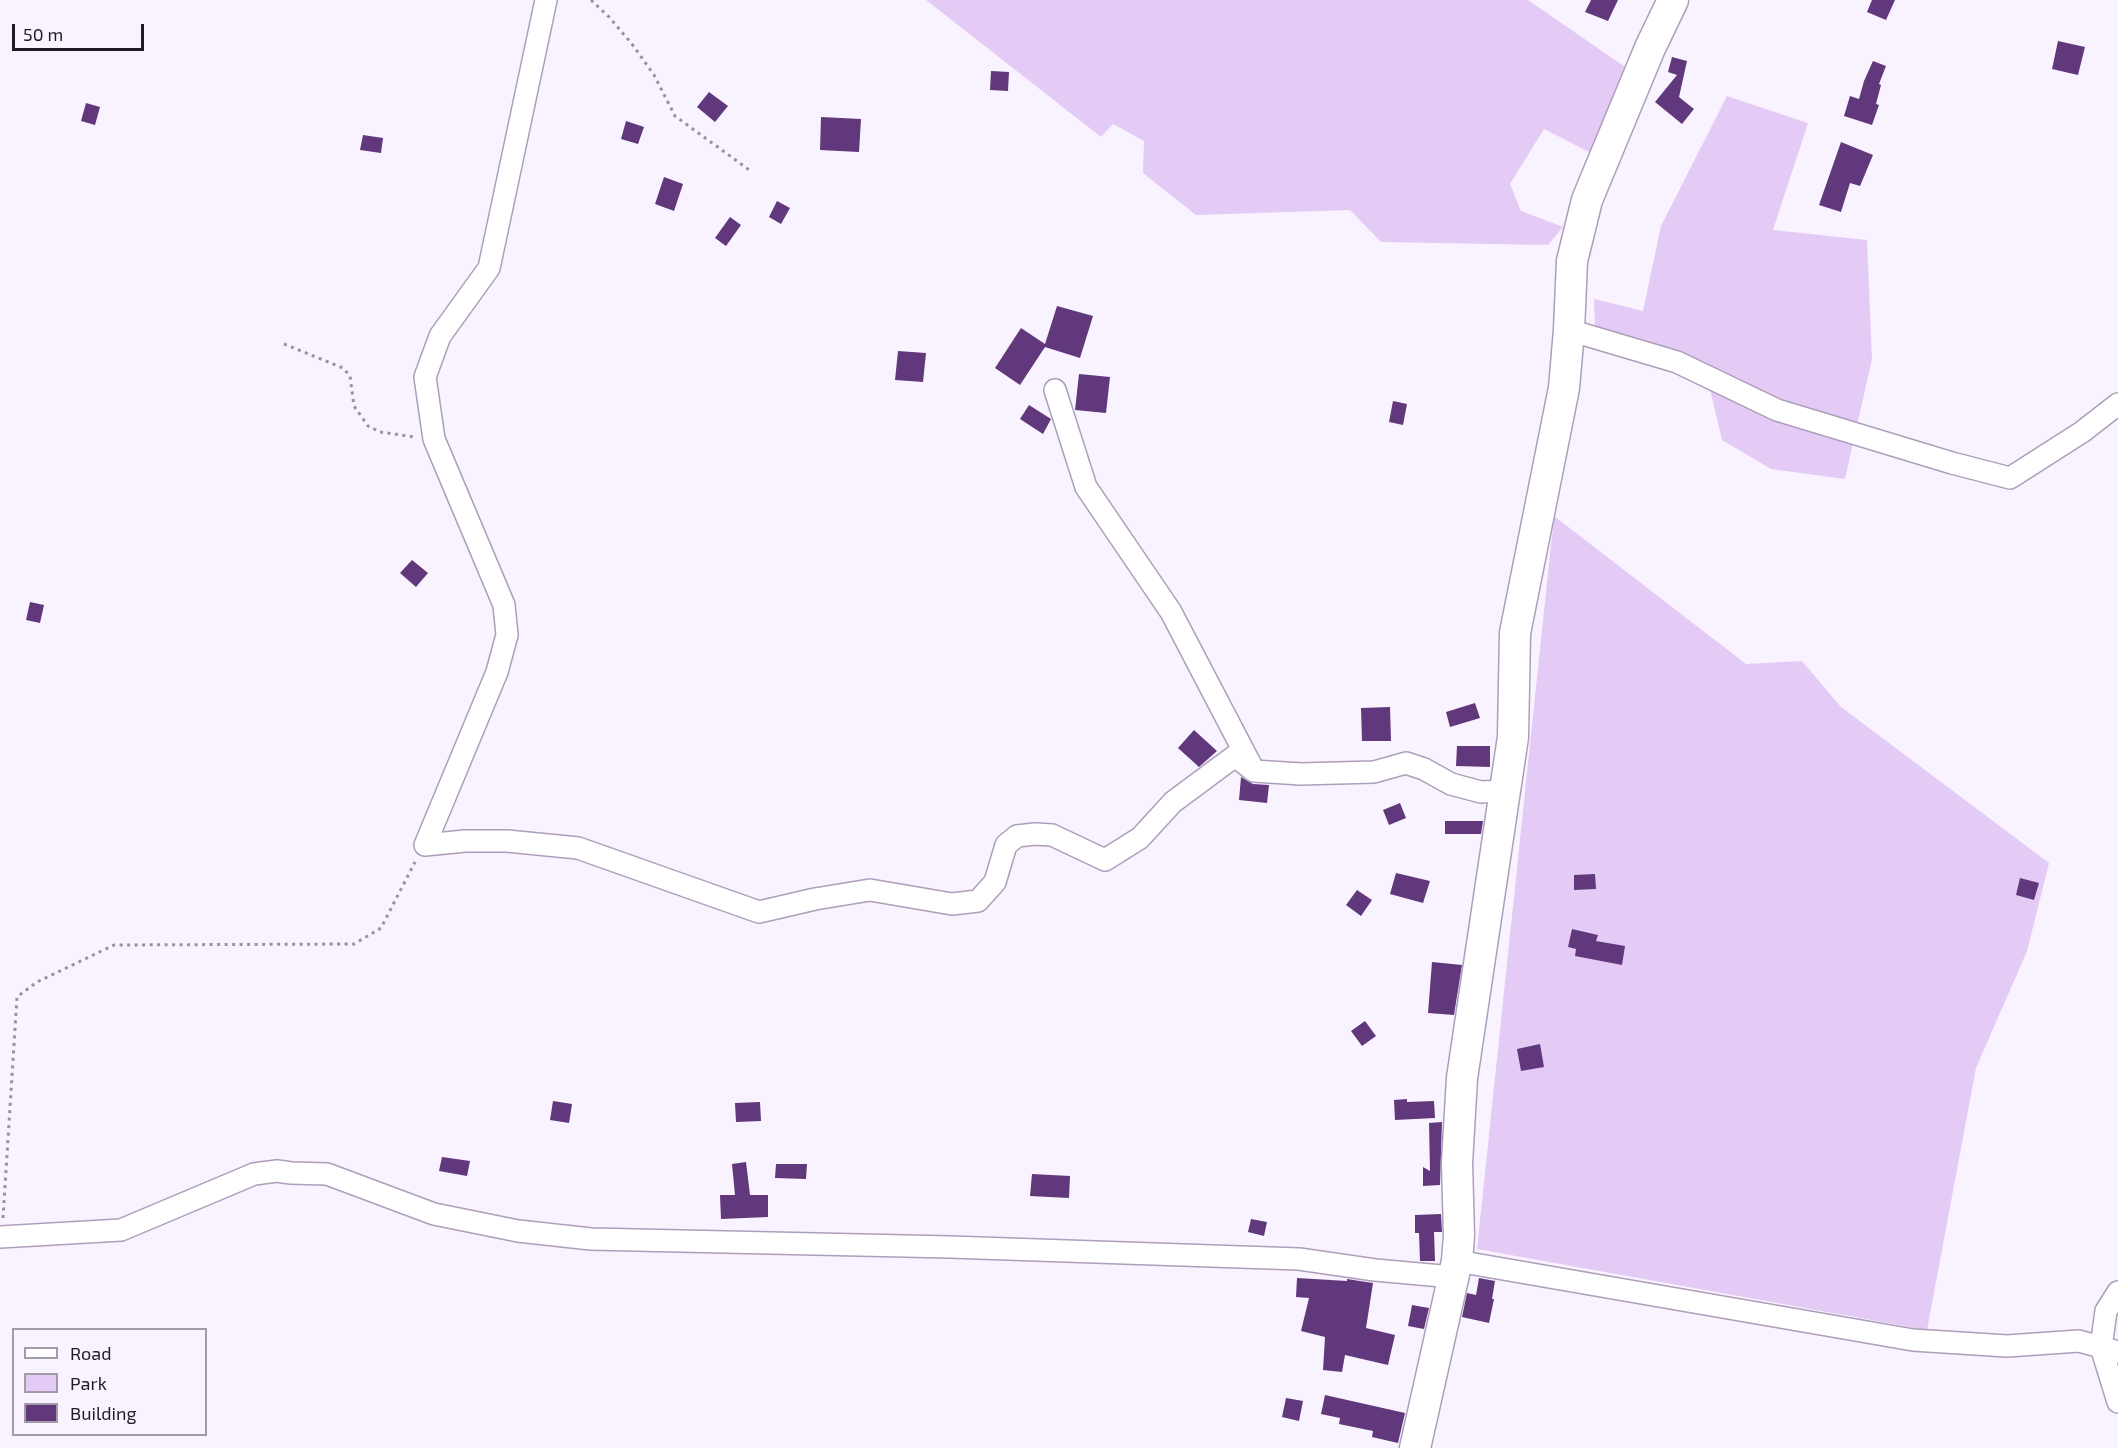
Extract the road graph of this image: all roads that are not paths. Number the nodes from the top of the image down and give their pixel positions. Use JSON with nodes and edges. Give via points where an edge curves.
{"nodes":[{"id":1,"x":546,"y":0,"type":"edge"},
{"id":2,"x":1673,"y":0,"type":"edge"},
{"id":3,"x":1569,"y":330,"type":"junction"},
{"id":4,"x":1055,"y":390,"type":"dead end"},
{"id":5,"x":2118,"y":404,"type":"edge"},
{"id":6,"x":1254,"y":771,"type":"junction"},
{"id":7,"x":1504,"y":791,"type":"junction"},
{"id":8,"x":440,"y":812,"type":"junction"},
{"id":9,"x":465,"y":841,"type":"junction"},
{"id":10,"x":1,"y":1237,"type":"edge"},
{"id":11,"x":1455,"y":1269,"type":"junction"},
{"id":12,"x":2118,"y":1292,"type":"edge"},
{"id":13,"x":2109,"y":1349,"type":"edge"},
{"id":14,"x":2118,"y":1402,"type":"edge"},
{"id":15,"x":1415,"y":1448,"type":"edge"}],
"edges":[{"from":1,"to":8,"type":"street","via":[[489,268],[440,336],[425,377],[434,439],[504,604],[507,635],[497,672]]},
{"from":2,"to":3,"type":"street","via":[[1587,200],[1572,261]]},
{"from":3,"to":5,"type":"street","via":[[1677,362],[1777,410],[2010,478]]},
{"from":3,"to":7,"type":"street","via":[[1564,388],[1515,633],[1513,737]]},
{"from":4,"to":6,"type":"street","via":[[1086,487],[1171,612]]},
{"from":6,"to":7,"type":"street","via":[[1374,772],[1406,763],[1451,784],[1481,792]]},
{"from":6,"to":9,"type":"street","via":[[1235,756],[1173,802],[1140,838],[1105,860],[1052,835],[1017,836],[1006,845],[994,882],[978,901],[952,904],[870,890],[759,912],[578,848]]},
{"from":7,"to":11,"type":"street","via":[[1462,1078]]},
{"from":8,"to":9,"type":"street","via":[[448,826]]},
{"from":8,"to":9,"type":"street","via":[[424,844]]},
{"from":10,"to":11,"type":"street","via":[[121,1230],[254,1174],[277,1171],[327,1174],[434,1214],[518,1231],[591,1239],[1299,1259],[1376,1270]]},
{"from":11,"to":13,"type":"street","via":[[1913,1340],[2007,1346],[2079,1341]]},
{"from":11,"to":15,"type":"street"},
{"from":12,"to":13,"type":"street","via":[[2106,1311]]},
{"from":13,"to":14,"type":"street"}]}
